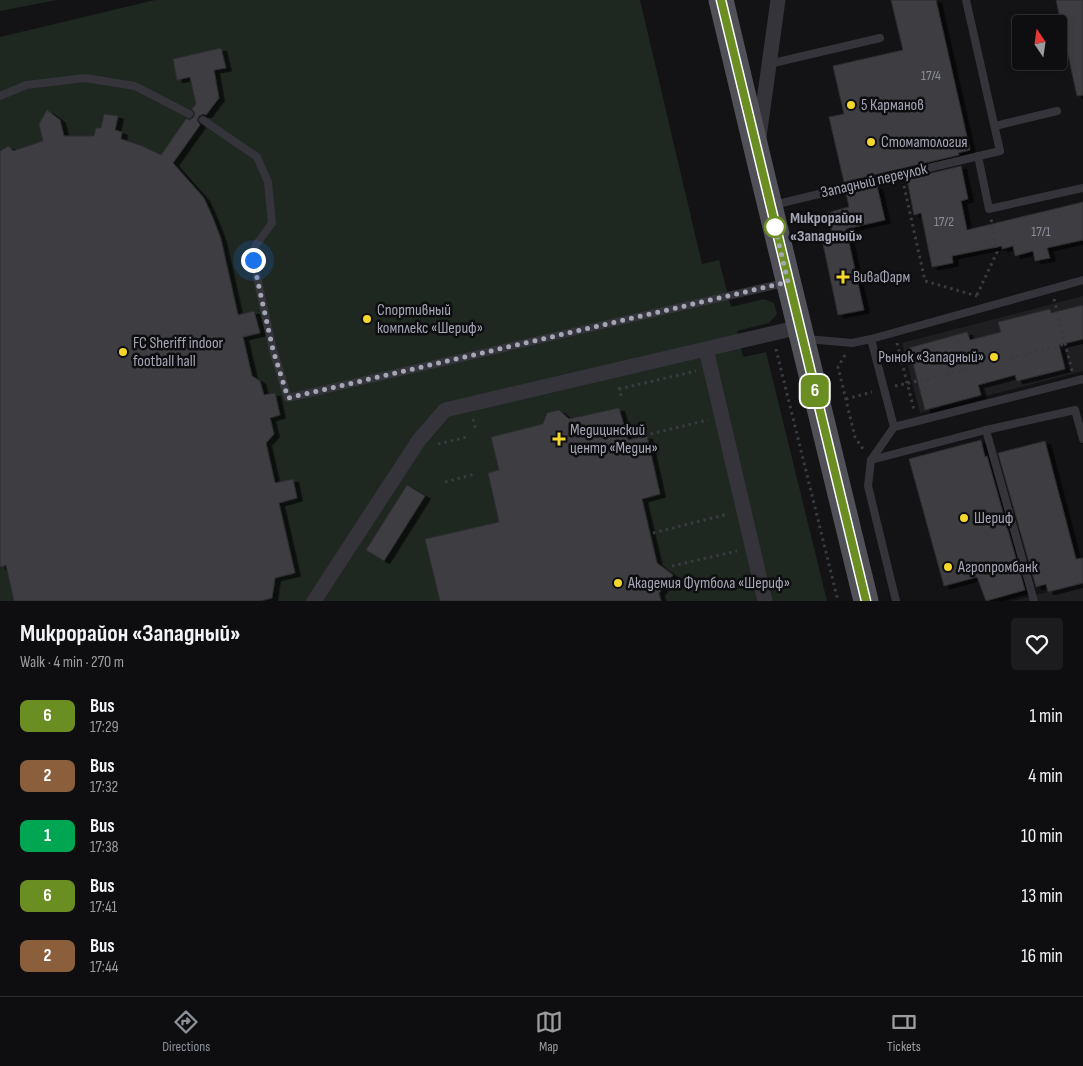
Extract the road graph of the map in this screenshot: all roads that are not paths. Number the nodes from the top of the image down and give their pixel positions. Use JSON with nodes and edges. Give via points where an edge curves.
{"nodes":[{"id":1,"x":722,"y":0,"type":"edge"},
{"id":2,"x":778,"y":0,"type":"edge"},
{"id":3,"x":966,"y":0,"type":"edge"},
{"id":4,"x":880,"y":38,"type":"dead end"},
{"id":5,"x":769,"y":64,"type":"junction"},
{"id":6,"x":0,"y":96,"type":"edge"},
{"id":7,"x":1057,"y":111,"type":"dead end"},
{"id":8,"x":189,"y":114,"type":"dead end"},
{"id":9,"x":203,"y":120,"type":"dead end"},
{"id":10,"x":995,"y":126,"type":"junction"},
{"id":11,"x":757,"y":151,"type":"junction"},
{"id":12,"x":978,"y":156,"type":"junction"},
{"id":13,"x":1083,"y":188,"type":"edge"},
{"id":14,"x":770,"y":206,"type":"junction"},
{"id":15,"x":1083,"y":280,"type":"edge"},
{"id":16,"x":788,"y":282,"type":"junction"},
{"id":17,"x":801,"y":333,"type":"junction"},
{"id":18,"x":871,"y":339,"type":"junction"},
{"id":19,"x":706,"y":349,"type":"junction"},
{"id":20,"x":1083,"y":379,"type":"edge"},
{"id":21,"x":894,"y":427,"type":"junction"},
{"id":22,"x":986,"y":430,"type":"junction"},
{"id":23,"x":1083,"y":439,"type":"edge"},
{"id":24,"x":871,"y":460,"type":"junction"},
{"id":25,"x":314,"y":601,"type":"edge"},
{"id":26,"x":765,"y":601,"type":"edge"},
{"id":27,"x":866,"y":601,"type":"edge"},
{"id":28,"x":896,"y":601,"type":"edge"},
{"id":29,"x":1034,"y":601,"type":"edge"}],
"edges":[{"from":1,"to":11,"type":"main road"},
{"from":2,"to":5,"type":"street"},
{"from":3,"to":10,"type":"lane","name":"Западный переулок"},
{"from":4,"to":5,"type":"lane"},
{"from":5,"to":11,"type":"street"},
{"from":6,"to":8,"type":"lane","via":[[26,85],[85,78],[135,86]]},
{"from":7,"to":10,"type":"lane"},
{"from":9,"to":16,"type":"lane","via":[[257,157],[268,182],[272,223],[256,245],[253,260],[273,350],[288,398]]},
{"from":10,"to":12,"type":"lane","name":"Западный переулок","via":[[1000,150]]},
{"from":11,"to":14,"type":"main road"},
{"from":12,"to":13,"type":"lane","via":[[990,209]]},
{"from":12,"to":14,"type":"lane","name":"Западный переулок"},
{"from":14,"to":16,"type":"main road"},
{"from":15,"to":18,"type":"lane"},
{"from":16,"to":17,"type":"main road"},
{"from":17,"to":18,"type":"lane","via":[[852,343]]},
{"from":17,"to":19,"type":"street","via":[[772,334]]},
{"from":17,"to":27,"type":"main road"},
{"from":18,"to":21,"type":"lane"},
{"from":19,"to":25,"type":"street","via":[[445,410],[418,440]]},
{"from":19,"to":26,"type":"street"},
{"from":20,"to":21,"type":"lane"},
{"from":21,"to":24,"type":"lane"},
{"from":22,"to":23,"type":"lane","via":[[1075,410]]},
{"from":22,"to":24,"type":"lane"},
{"from":22,"to":29,"type":"lane"},
{"from":24,"to":28,"type":"lane","via":[[868,486]]}]}
